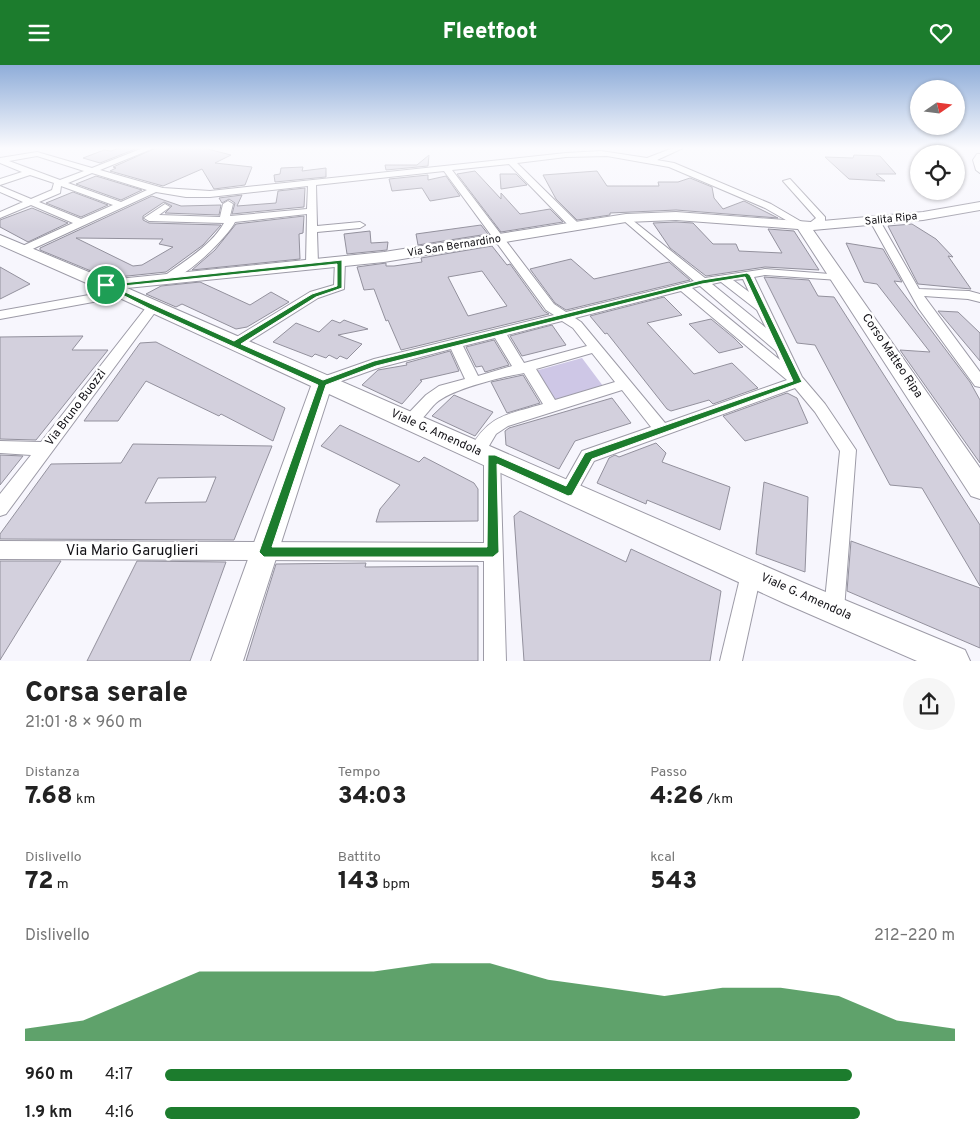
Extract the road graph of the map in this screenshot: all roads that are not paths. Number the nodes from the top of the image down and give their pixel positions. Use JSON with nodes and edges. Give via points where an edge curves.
{"nodes":[{"id":1,"x":18,"y":176,"type":"joint"},
{"id":2,"x":37,"y":176,"type":"edge"},
{"id":3,"x":80,"y":176,"type":"edge"},
{"id":4,"x":112,"y":176,"type":"edge"},
{"id":5,"x":381,"y":176,"type":"edge"},
{"id":6,"x":452,"y":176,"type":"edge"},
{"id":7,"x":529,"y":176,"type":"edge"},
{"id":8,"x":696,"y":176,"type":"edge"},
{"id":9,"x":787,"y":181,"type":"dead end"},
{"id":10,"x":0,"y":182,"type":"edge"},
{"id":11,"x":312,"y":184,"type":"junction"},
{"id":12,"x":58,"y":186,"type":"junction"},
{"id":13,"x":0,"y":189,"type":"edge"},
{"id":14,"x":156,"y":189,"type":"junction"},
{"id":15,"x":32,"y":203,"type":"junction"},
{"id":16,"x":228,"y":204,"type":"dead end"},
{"id":17,"x":121,"y":205,"type":"junction"},
{"id":18,"x":980,"y":206,"type":"edge"},
{"id":19,"x":165,"y":207,"type":"dead end"},
{"id":20,"x":111,"y":210,"type":"junction"},
{"id":21,"x":312,"y":211,"type":"junction"},
{"id":22,"x":0,"y":215,"type":"edge"},
{"id":23,"x":626,"y":218,"type":"junction"},
{"id":24,"x":224,"y":220,"type":"junction"},
{"id":25,"x":875,"y":221,"type":"junction"},
{"id":26,"x":82,"y":223,"type":"junction"},
{"id":27,"x":360,"y":225,"type":"dead end"},
{"id":28,"x":806,"y":225,"type":"junction"},
{"id":29,"x":575,"y":226,"type":"junction"},
{"id":30,"x":312,"y":231,"type":"junction"},
{"id":31,"x":499,"y":238,"type":"junction"},
{"id":32,"x":0,"y":240,"type":"edge"},
{"id":33,"x":22,"y":250,"type":"junction"},
{"id":34,"x":340,"y":261,"type":"junction"},
{"id":35,"x":312,"y":264,"type":"junction"},
{"id":36,"x":747,"y":275,"type":"junction"},
{"id":37,"x":839,"y":277,"type":"junction"},
{"id":38,"x":168,"y":279,"type":"junction"},
{"id":39,"x":724,"y":279,"type":"junction"},
{"id":40,"x":702,"y":282,"type":"junction"},
{"id":41,"x":684,"y":287,"type":"junction"},
{"id":42,"x":114,"y":289,"type":"junction"},
{"id":43,"x":915,"y":292,"type":"junction"},
{"id":44,"x":976,"y":295,"type":"edge"},
{"id":45,"x":152,"y":308,"type":"junction"},
{"id":46,"x":763,"y":309,"type":"junction"},
{"id":47,"x":2,"y":316,"type":"edge"},
{"id":48,"x":562,"y":316,"type":"junction"},
{"id":49,"x":499,"y":333,"type":"junction"},
{"id":50,"x":235,"y":344,"type":"junction"},
{"id":51,"x":455,"y":344,"type":"junction"},
{"id":52,"x":781,"y":347,"type":"junction"},
{"id":53,"x":595,"y":348,"type":"junction"},
{"id":54,"x":524,"y":368,"type":"junction"},
{"id":55,"x":474,"y":382,"type":"junction"},
{"id":56,"x":798,"y":382,"type":"junction"},
{"id":57,"x":980,"y":382,"type":"edge"},
{"id":58,"x":322,"y":383,"type":"junction"},
{"id":59,"x":625,"y":384,"type":"junction"},
{"id":60,"x":552,"y":407,"type":"junction"},
{"id":61,"x":409,"y":421,"type":"junction"},
{"id":62,"x":662,"y":430,"type":"junction"},
{"id":63,"x":0,"y":447,"type":"edge"},
{"id":64,"x":45,"y":449,"type":"junction"},
{"id":65,"x":484,"y":454,"type":"junction"},
{"id":66,"x":980,"y":488,"type":"edge"},
{"id":67,"x":568,"y":492,"type":"junction"},
{"id":68,"x":0,"y":508,"type":"edge"},
{"id":69,"x":0,"y":550,"type":"edge"},
{"id":70,"x":264,"y":552,"type":"junction"},
{"id":71,"x":493,"y":552,"type":"junction"},
{"id":72,"x":751,"y":573,"type":"junction"},
{"id":73,"x":834,"y":610,"type":"junction"},
{"id":74,"x":227,"y":661,"type":"edge"},
{"id":75,"x":495,"y":661,"type":"edge"},
{"id":76,"x":731,"y":661,"type":"edge"},
{"id":77,"x":954,"y":661,"type":"edge"}],
"edges":[{"from":1,"to":10,"type":"street"},
{"from":1,"to":12,"type":"street"},
{"from":2,"to":12,"type":"street"},
{"from":3,"to":12,"type":"street"},
{"from":4,"to":14,"type":"street"},
{"from":5,"to":11,"type":"street"},
{"from":6,"to":31,"type":"street"},
{"from":7,"to":29,"type":"street"},
{"from":8,"to":28,"type":"street"},
{"from":9,"to":28,"type":"street","via":[[822,219]]},
{"from":11,"to":14,"type":"street","via":[[210,194]]},
{"from":11,"to":21,"type":"street"},
{"from":12,"to":15,"type":"street","via":[[56,191]]},
{"from":12,"to":17,"type":"street","via":[[73,186]]},
{"from":12,"to":20,"type":"street"},
{"from":13,"to":15,"type":"street"},
{"from":14,"to":17,"type":"street"},
{"from":15,"to":22,"type":"street"},
{"from":15,"to":26,"type":"street"},
{"from":16,"to":24,"type":"street"},
{"from":17,"to":20,"type":"street"},
{"from":18,"to":25,"type":"street","name":"Salita Ripa"},
{"from":19,"to":24,"type":"street","via":[[149,218]]},
{"from":20,"to":26,"type":"street"},
{"from":21,"to":24,"type":"street"},
{"from":21,"to":30,"type":"street"},
{"from":23,"to":28,"type":"street","name":"Via San Bernardino","via":[[676,216]]},
{"from":23,"to":29,"type":"street","name":"Via San Bernardino"},
{"from":23,"to":40,"type":"street"},
{"from":24,"to":38,"type":"street","via":[[230,222],[224,233]]},
{"from":25,"to":28,"type":"street","name":"Salita Ripa"},
{"from":25,"to":43,"type":"street"},
{"from":26,"to":33,"type":"street"},
{"from":27,"to":30,"type":"street"},
{"from":28,"to":37,"type":"street","name":"Corso Matteo Ripa"},
{"from":29,"to":31,"type":"street","name":"Via San Bernardino"},
{"from":30,"to":35,"type":"street"},
{"from":31,"to":34,"type":"street","name":"Via San Bernardino"},
{"from":31,"to":48,"type":"street","via":[[550,307]]},
{"from":32,"to":33,"type":"street","name":"Viale G. Amendola"},
{"from":33,"to":42,"type":"street","name":"Viale G. Amendola"},
{"from":34,"to":35,"type":"street","name":"Via San Bernardino"},
{"from":34,"to":50,"type":"street","via":[[340,287],[314,295]]},
{"from":35,"to":38,"type":"street","name":"Via San Bernardino"},
{"from":36,"to":37,"type":"street","via":[[765,272]]},
{"from":36,"to":39,"type":"street"},
{"from":36,"to":46,"type":"street"},
{"from":37,"to":66,"type":"street","name":"Corso Matteo Ripa"},
{"from":38,"to":42,"type":"street","name":"Via San Bernardino"},
{"from":39,"to":40,"type":"street"},
{"from":39,"to":46,"type":"street"},
{"from":40,"to":41,"type":"street"},
{"from":40,"to":52,"type":"street"},
{"from":41,"to":48,"type":"street"},
{"from":41,"to":56,"type":"street"},
{"from":42,"to":45,"type":"street","name":"Viale G. Amendola"},
{"from":42,"to":47,"type":"street"},
{"from":43,"to":44,"type":"street"},
{"from":43,"to":57,"type":"street","via":[[924,309]]},
{"from":45,"to":50,"type":"street","name":"Viale G. Amendola"},
{"from":45,"to":64,"type":"street","name":"Via Bruno Buozzi"},
{"from":46,"to":52,"type":"street"},
{"from":48,"to":49,"type":"street"},
{"from":48,"to":53,"type":"street","via":[[577,325]]},
{"from":49,"to":51,"type":"street"},
{"from":49,"to":54,"type":"street"},
{"from":50,"to":58,"type":"street","name":"Viale G. Amendola"},
{"from":51,"to":55,"type":"street"},
{"from":51,"to":58,"type":"street","via":[[374,364]]},
{"from":52,"to":56,"type":"street"},
{"from":53,"to":54,"type":"street"},
{"from":53,"to":59,"type":"street"},
{"from":54,"to":55,"type":"street"},
{"from":54,"to":60,"type":"street"},
{"from":55,"to":61,"type":"street","via":[[444,390]]},
{"from":56,"to":62,"type":"street"},
{"from":56,"to":73,"type":"street","via":[[848,450]]},
{"from":58,"to":61,"type":"street","name":"Viale G. Amendola"},
{"from":58,"to":70,"type":"street"},
{"from":59,"to":60,"type":"street"},
{"from":59,"to":62,"type":"street"},
{"from":60,"to":65,"type":"street","via":[[503,422],[490,430]]},
{"from":61,"to":65,"type":"street","name":"Viale G. Amendola"},
{"from":62,"to":67,"type":"street","via":[[588,456]]},
{"from":63,"to":64,"type":"street"},
{"from":64,"to":68,"type":"street","name":"Via Bruno Buozzi"},
{"from":65,"to":67,"type":"street","name":"Viale G. Amendola"},
{"from":65,"to":71,"type":"street"},
{"from":67,"to":72,"type":"street","name":"Viale G. Amendola"},
{"from":69,"to":70,"type":"street","name":"Via Mario Garuglieri"},
{"from":70,"to":71,"type":"street","name":"Via Mario Garuglieri"},
{"from":70,"to":74,"type":"street"},
{"from":71,"to":75,"type":"street"},
{"from":72,"to":73,"type":"street","name":"Viale G. Amendola"},
{"from":72,"to":76,"type":"street"},
{"from":73,"to":77,"type":"street","name":"Viale G. Amendola"}]}
